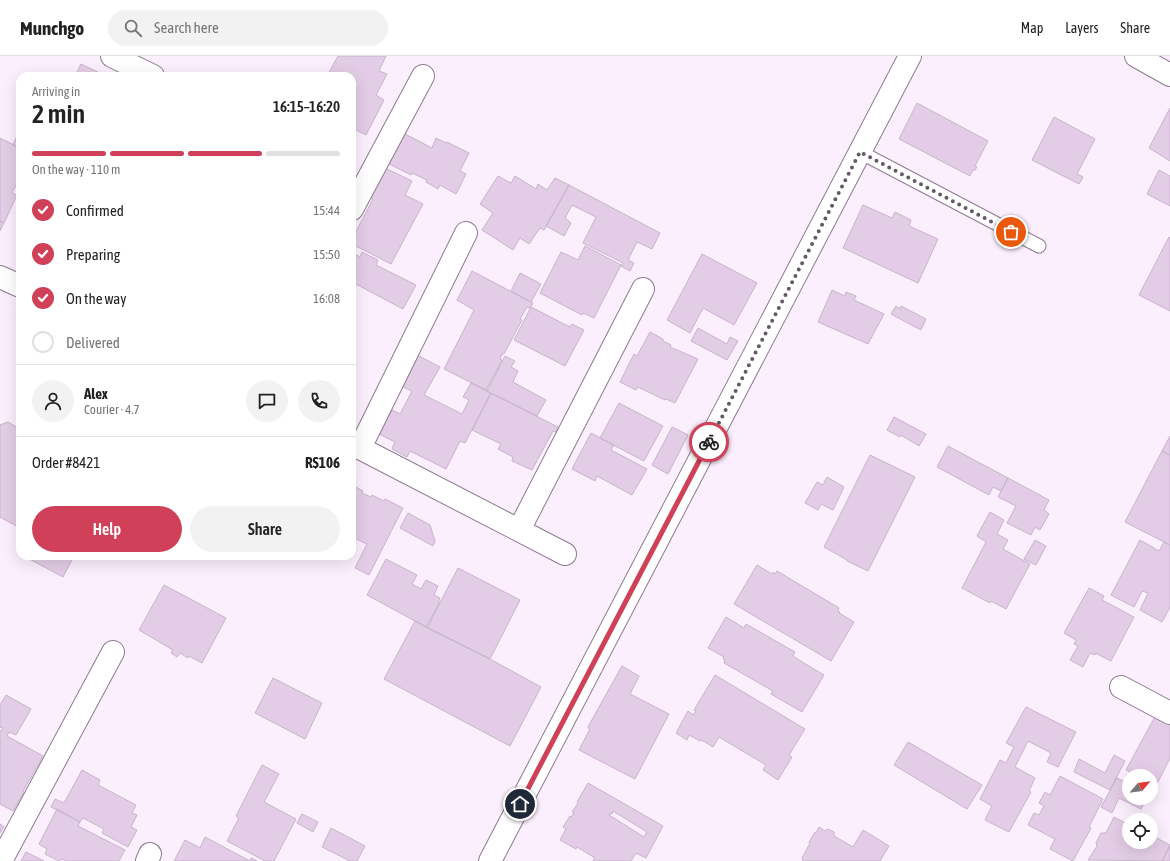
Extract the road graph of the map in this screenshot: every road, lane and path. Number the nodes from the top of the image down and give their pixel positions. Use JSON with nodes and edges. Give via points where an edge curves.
{"nodes":[{"id":1,"x":112,"y":56,"type":"edge"},
{"id":2,"x":910,"y":56,"type":"edge"},
{"id":3,"x":1136,"y":56,"type":"edge"},
{"id":4,"x":145,"y":72,"type":"edge"},
{"id":5,"x":1170,"y":75,"type":"edge"},
{"id":6,"x":424,"y":76,"type":"dead end"},
{"id":7,"x":860,"y":152,"type":"junction"},
{"id":8,"x":356,"y":202,"type":"edge"},
{"id":9,"x":466,"y":233,"type":"dead end"},
{"id":10,"x":1039,"y":246,"type":"dead end"},
{"id":11,"x":0,"y":277,"type":"edge"},
{"id":12,"x":16,"y":284,"type":"edge"},
{"id":13,"x":643,"y":289,"type":"dead end"},
{"id":14,"x":356,"y":446,"type":"edge"},
{"id":15,"x":519,"y":530,"type":"junction"},
{"id":16,"x":564,"y":554,"type":"dead end"},
{"id":17,"x":112,"y":652,"type":"dead end"},
{"id":18,"x":1121,"y":687,"type":"dead end"},
{"id":19,"x":1170,"y":713,"type":"edge"},
{"id":20,"x":1,"y":861,"type":"edge"},
{"id":21,"x":490,"y":861,"type":"edge"}],
"edges":[{"from":1,"to":4,"type":"street"},
{"from":2,"to":7,"type":"street"},
{"from":3,"to":5,"type":"street"},
{"from":6,"to":8,"type":"street"},
{"from":7,"to":10,"type":"lane"},
{"from":7,"to":21,"type":"street"},
{"from":9,"to":14,"type":"street"},
{"from":11,"to":12,"type":"street"},
{"from":13,"to":15,"type":"street"},
{"from":14,"to":15,"type":"street"},
{"from":15,"to":16,"type":"street"},
{"from":17,"to":20,"type":"street"},
{"from":18,"to":19,"type":"street"}]}
